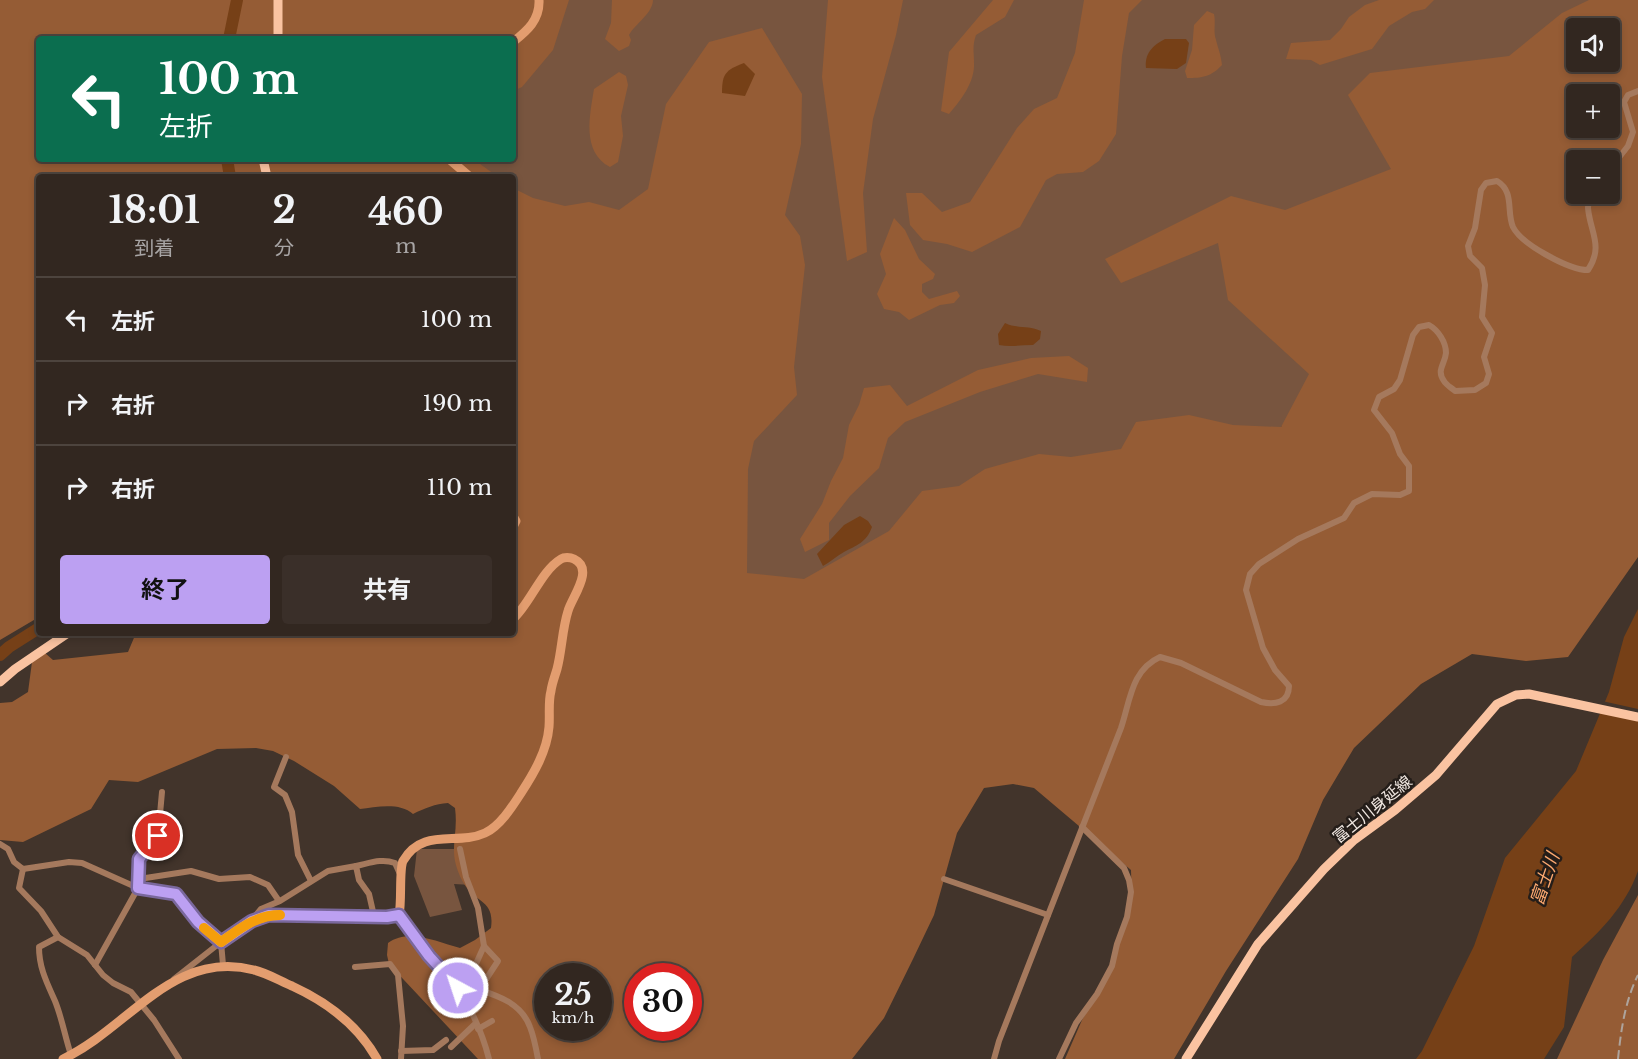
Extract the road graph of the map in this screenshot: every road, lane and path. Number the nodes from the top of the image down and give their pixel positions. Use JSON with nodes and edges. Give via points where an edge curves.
{"nodes":[{"id":1,"x":278,"y":0,"type":"edge"},
{"id":2,"x":539,"y":0,"type":"edge"},
{"id":3,"x":278,"y":36,"type":"edge"},
{"id":4,"x":516,"y":40,"type":"edge"},
{"id":5,"x":1638,"y":91,"type":"edge"},
{"id":6,"x":1620,"y":156,"type":"edge"},
{"id":7,"x":452,"y":162,"type":"edge"},
{"id":8,"x":466,"y":174,"type":"edge"},
{"id":9,"x":1589,"y":204,"type":"edge"},
{"id":10,"x":516,"y":615,"type":"edge"},
{"id":11,"x":64,"y":636,"type":"edge"},
{"id":12,"x":0,"y":682,"type":"edge"},
{"id":13,"x":1638,"y":717,"type":"edge"},
{"id":14,"x":286,"y":757,"type":"dead end"},
{"id":15,"x":162,"y":792,"type":"dead end"},
{"id":16,"x":1082,"y":827,"type":"junction"},
{"id":17,"x":0,"y":844,"type":"edge"},
{"id":18,"x":460,"y":849,"type":"dead end"},
{"id":19,"x":356,"y":866,"type":"junction"},
{"id":20,"x":23,"y":869,"type":"junction"},
{"id":21,"x":402,"y":877,"type":"junction"},
{"id":22,"x":139,"y":879,"type":"junction"},
{"id":23,"x":944,"y":879,"type":"dead end"},
{"id":24,"x":311,"y":881,"type":"junction"},
{"id":25,"x":138,"y":888,"type":"junction"},
{"id":26,"x":279,"y":901,"type":"junction"},
{"id":27,"x":399,"y":915,"type":"junction"},
{"id":28,"x":1048,"y":915,"type":"junction"},
{"id":29,"x":374,"y":916,"type":"junction"},
{"id":30,"x":252,"y":921,"type":"junction"},
{"id":31,"x":58,"y":937,"type":"junction"},
{"id":32,"x":221,"y":942,"type":"junction"},
{"id":33,"x":484,"y":946,"type":"junction"},
{"id":34,"x":95,"y":965,"type":"junction"},
{"id":35,"x":223,"y":965,"type":"junction"},
{"id":36,"x":355,"y":967,"type":"dead end"},
{"id":37,"x":449,"y":977,"type":"junction"},
{"id":38,"x":171,"y":981,"type":"junction"},
{"id":39,"x":466,"y":986,"type":"junction"},
{"id":40,"x":479,"y":990,"type":"junction"},
{"id":41,"x":142,"y":1004,"type":"junction"},
{"id":42,"x":492,"y":1021,"type":"dead end"},
{"id":43,"x":476,"y":1026,"type":"junction"},
{"id":44,"x":446,"y":1040,"type":"dead end"},
{"id":45,"x":451,"y":1047,"type":"dead end"},
{"id":46,"x":400,"y":1051,"type":"junction"},
{"id":47,"x":67,"y":1057,"type":"edge"},
{"id":48,"x":179,"y":1059,"type":"edge"},
{"id":49,"x":377,"y":1059,"type":"edge"},
{"id":50,"x":401,"y":1059,"type":"edge"},
{"id":51,"x":489,"y":1059,"type":"edge"},
{"id":52,"x":538,"y":1059,"type":"edge"},
{"id":53,"x":994,"y":1059,"type":"edge"},
{"id":54,"x":1059,"y":1059,"type":"edge"},
{"id":55,"x":1186,"y":1059,"type":"edge"}],
"edges":[{"from":1,"to":3,"type":"main road"},
{"from":2,"to":4,"type":"street","via":[[536,19]]},
{"from":5,"to":6,"type":"street","via":[[1628,95],[1624,102],[1633,132]]},
{"from":7,"to":8,"type":"street"},
{"from":9,"to":16,"type":"street","via":[[1597,248],[1588,270],[1580,270],[1519,236],[1510,217],[1506,190],[1497,181],[1486,183],[1468,246],[1470,256],[1482,268],[1482,317],[1492,333],[1484,357],[1489,374],[1486,383],[1474,390],[1455,391],[1444,381],[1440,370],[1446,352],[1442,339],[1429,325],[1419,327],[1400,380],[1394,389],[1379,397],[1374,410],[1392,433],[1409,466],[1409,491],[1400,495],[1372,494],[1354,503],[1344,518],[1298,539],[1250,574],[1246,590],[1263,648],[1289,686],[1289,693],[1273,705],[1171,659],[1151,660],[1133,682]]},
{"from":10,"to":21,"type":"street","via":[[561,559],[576,559],[583,577],[568,611],[550,691],[543,754],[522,792],[496,825],[477,836],[435,838],[412,849],[401,863]]},
{"from":11,"to":12,"type":"main road"},
{"from":13,"to":55,"type":"main road","name":"富士川身延線","via":[[1529,694],[1497,704],[1436,775],[1342,850],[1258,944]]},
{"from":14,"to":24,"type":"street","via":[[274,787],[289,804],[298,855]]},
{"from":15,"to":22,"type":"street","via":[[158,836],[139,859]]},
{"from":16,"to":28,"type":"street"},
{"from":16,"to":54,"type":"street","via":[[1124,867],[1131,892],[1112,966],[1076,1023]]},
{"from":17,"to":20,"type":"street"},
{"from":18,"to":33,"type":"street","via":[[478,908]]},
{"from":19,"to":21,"type":"street","via":[[389,861],[395,863]]},
{"from":19,"to":24,"type":"street","via":[[328,871]]},
{"from":19,"to":29,"type":"street"},
{"from":20,"to":25,"type":"street","via":[[82,863]]},
{"from":20,"to":31,"type":"street","via":[[19,888]]},
{"from":21,"to":27,"type":"street"},
{"from":22,"to":25,"type":"street"},
{"from":22,"to":26,"type":"street","via":[[190,871],[219,879],[250,877],[268,885]]},
{"from":23,"to":28,"type":"street"},
{"from":24,"to":26,"type":"street"},
{"from":25,"to":32,"type":"street","via":[[176,894],[198,922]]},
{"from":25,"to":34,"type":"street"},
{"from":26,"to":30,"type":"street","via":[[261,909]]},
{"from":27,"to":29,"type":"street"},
{"from":27,"to":37,"type":"street"},
{"from":28,"to":53,"type":"street"},
{"from":29,"to":30,"type":"street","via":[[269,915]]},
{"from":30,"to":32,"type":"street"},
{"from":31,"to":34,"type":"street","via":[[87,955]]},
{"from":31,"to":47,"type":"street","via":[[39,947],[39,960],[55,1001]]},
{"from":32,"to":35,"type":"street"},
{"from":32,"to":38,"type":"street"},
{"from":33,"to":39,"type":"street"},
{"from":33,"to":40,"type":"street","via":[[498,961]]},
{"from":34,"to":41,"type":"street"},
{"from":35,"to":38,"type":"street"},
{"from":35,"to":49,"type":"street","via":[[256,970],[324,1002],[365,1041]]},
{"from":36,"to":46,"type":"street","via":[[390,964],[395,969],[403,1026]]},
{"from":37,"to":39,"type":"street"},
{"from":37,"to":43,"type":"street"},
{"from":38,"to":41,"type":"street"},
{"from":39,"to":40,"type":"street"},
{"from":40,"to":52,"type":"street","via":[[508,1000],[520,1009],[531,1027]]},
{"from":41,"to":47,"type":"street"},
{"from":41,"to":48,"type":"street"},
{"from":42,"to":43,"type":"street"},
{"from":43,"to":45,"type":"street"},
{"from":43,"to":51,"type":"street"},
{"from":44,"to":46,"type":"street","via":[[433,1050]]},
{"from":46,"to":50,"type":"street"}]}
